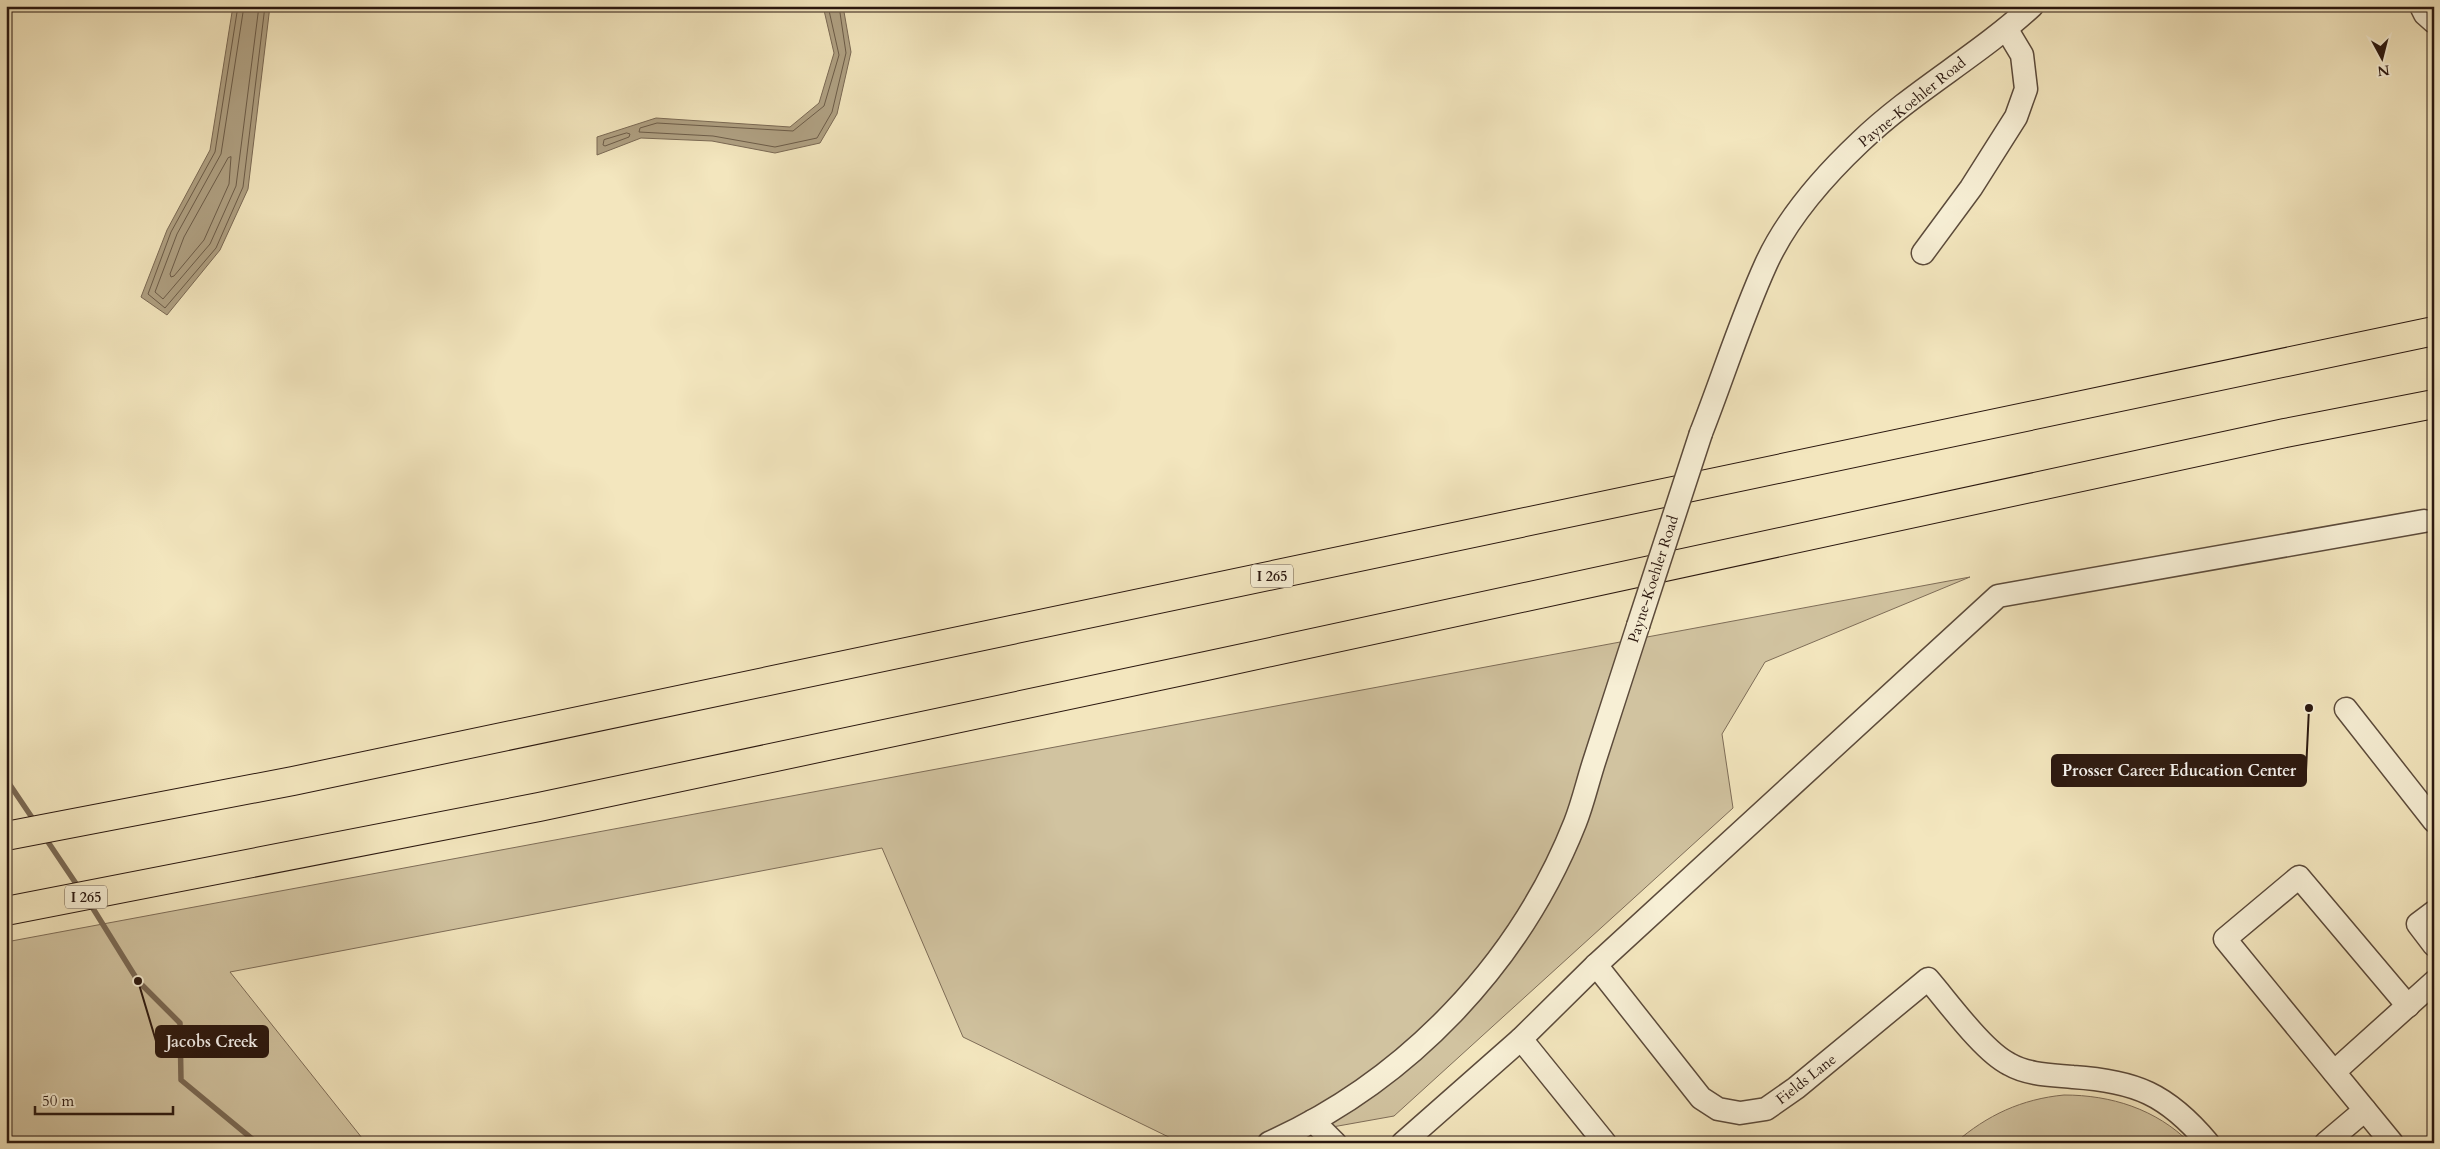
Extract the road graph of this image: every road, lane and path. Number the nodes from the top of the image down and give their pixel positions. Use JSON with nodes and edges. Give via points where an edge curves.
{"nodes":[{"id":1,"x":2032,"y":6,"type":"edge"},
{"id":2,"x":2421,"y":6,"type":"edge"},
{"id":3,"x":2434,"y":22,"type":"edge"},
{"id":4,"x":2007,"y":30,"type":"junction"},
{"id":5,"x":1923,"y":253,"type":"dead end"},
{"id":6,"x":2434,"y":319,"type":"edge"},
{"id":7,"x":2434,"y":331,"type":"edge"},
{"id":8,"x":2284,"y":362,"type":"junction"},
{"id":9,"x":2434,"y":404,"type":"edge"},
{"id":10,"x":2434,"y":419,"type":"edge"},
{"id":11,"x":2120,"y":470,"type":"junction"},
{"id":12,"x":2424,"y":521,"type":"dead end"},
{"id":13,"x":2346,"y":709,"type":"dead end"},
{"id":14,"x":2434,"y":822,"type":"edge"},
{"id":15,"x":6,"y":836,"type":"edge"},
{"id":16,"x":12,"y":910,"type":"edge"},
{"id":17,"x":2434,"y":912,"type":"edge"},
{"id":18,"x":2434,"y":945,"type":"edge"},
{"id":19,"x":1596,"y":965,"type":"junction"},
{"id":20,"x":2434,"y":982,"type":"edge"},
{"id":21,"x":2408,"y":1006,"type":"junction"},
{"id":22,"x":1520,"y":1039,"type":"junction"},
{"id":23,"x":2334,"y":1072,"type":"junction"},
{"id":24,"x":2365,"y":1110,"type":"junction"},
{"id":25,"x":1313,"y":1121,"type":"junction"},
{"id":26,"x":1269,"y":1143,"type":"edge"},
{"id":27,"x":1335,"y":1143,"type":"edge"},
{"id":28,"x":1403,"y":1143,"type":"edge"},
{"id":29,"x":1605,"y":1143,"type":"edge"},
{"id":30,"x":2208,"y":1143,"type":"edge"},
{"id":31,"x":2326,"y":1143,"type":"edge"},
{"id":32,"x":2392,"y":1143,"type":"edge"}],
"edges":[{"from":1,"to":4,"type":"street","name":"Payne-Koehler Road"},
{"from":2,"to":3,"type":"street"},
{"from":4,"to":5,"type":"street","via":[[2022,55],[2026,90],[2016,117],[1971,188]]},
{"from":4,"to":25,"type":"street","name":"Payne-Koehler Road","bridge":true,"via":[[1889,116],[1860,142],[1808,199],[1766,263],[1701,433],[1575,822],[1559,860],[1519,931],[1470,995],[1442,1024],[1381,1076]]},
{"from":6,"to":8,"type":"highway"},
{"from":7,"to":8,"type":"highway","number":"I 265"},
{"from":8,"to":15,"type":"highway","number":"I 265","via":[[293,781]]},
{"from":9,"to":11,"type":"highway","number":"I 265"},
{"from":10,"to":11,"type":"highway"},
{"from":11,"to":16,"type":"highway","number":"I 265","via":[[539,807]]},
{"from":12,"to":19,"type":"street","via":[[1998,596]]},
{"from":13,"to":14,"type":"street"},
{"from":17,"to":18,"type":"street","via":[[2418,924]]},
{"from":19,"to":22,"type":"street"},
{"from":19,"to":30,"type":"street","name":"Fields Lane","via":[[1701,1098],[1718,1109],[1740,1112],[1766,1109],[1928,979],[1994,1054],[2021,1070],[2096,1078],[2138,1087],[2156,1095]]},
{"from":20,"to":21,"type":"street"},
{"from":21,"to":23,"type":"street"},
{"from":21,"to":23,"type":"street","via":[[2299,877],[2225,939]]},
{"from":22,"to":28,"type":"street"},
{"from":22,"to":29,"type":"street"},
{"from":23,"to":24,"type":"street"},
{"from":24,"to":31,"type":"street"},
{"from":24,"to":32,"type":"street"},
{"from":25,"to":26,"type":"street","name":"Payne-Koehler Road"},
{"from":25,"to":27,"type":"street"}]}
